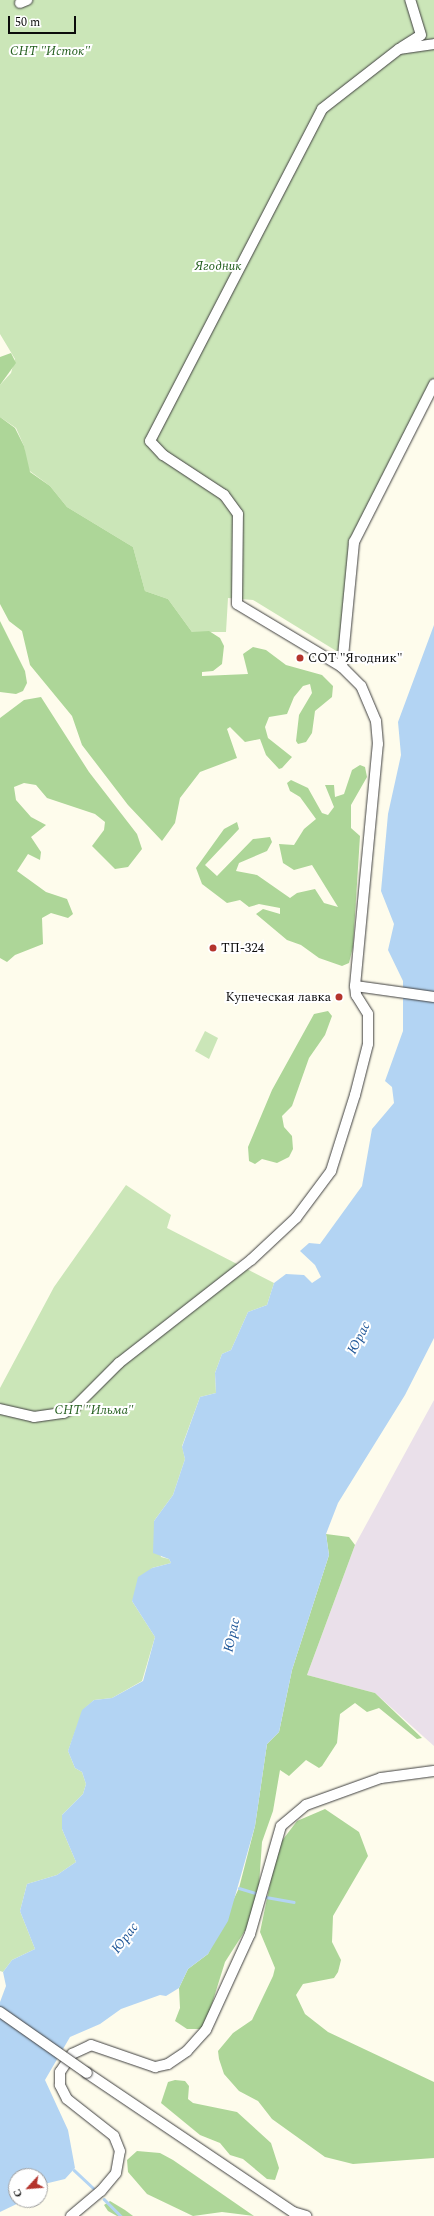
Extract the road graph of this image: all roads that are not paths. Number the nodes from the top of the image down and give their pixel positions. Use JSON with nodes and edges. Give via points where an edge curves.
{"nodes":[{"id":1,"x":410,"y":0,"type":"edge"},
{"id":2,"x":434,"y":44,"type":"edge"},
{"id":3,"x":399,"y":50,"type":"junction"},
{"id":4,"x":434,"y":384,"type":"edge"},
{"id":5,"x":342,"y":667,"type":"junction"},
{"id":6,"x":355,"y":986,"type":"junction"},
{"id":7,"x":434,"y":997,"type":"edge"},
{"id":8,"x":0,"y":1409,"type":"edge"},
{"id":9,"x":434,"y":1771,"type":"edge"},
{"id":10,"x":0,"y":2012,"type":"edge"},
{"id":11,"x":71,"y":2216,"type":"edge"},
{"id":12,"x":306,"y":2216,"type":"edge"}],
"edges":[{"from":1,"to":3,"type":"street","via":[[421,35]]},
{"from":2,"to":3,"type":"street"},
{"from":3,"to":5,"type":"street","via":[[322,109],[150,441],[163,455],[224,496],[238,514],[237,604]]},
{"from":4,"to":5,"type":"street","via":[[354,542]]},
{"from":5,"to":6,"type":"street","via":[[361,686],[370,702],[378,744]]},
{"from":6,"to":7,"type":"street"},
{"from":6,"to":8,"type":"street","via":[[356,995],[368,1014],[368,1044],[331,1171],[313,1198],[251,1260],[119,1363],[76,1406],[64,1413],[34,1417]]},
{"from":9,"to":11,"type":"street","via":[[381,1778],[306,1805],[281,1826],[247,1941],[206,2030],[187,2051],[168,2064],[155,2067],[91,2045],[72,2054],[60,2072],[60,2085],[67,2099],[114,2136],[120,2151],[116,2173],[101,2191]]},
{"from":10,"to":12,"type":"street","bridge":true,"via":[[293,2212]]}]}
